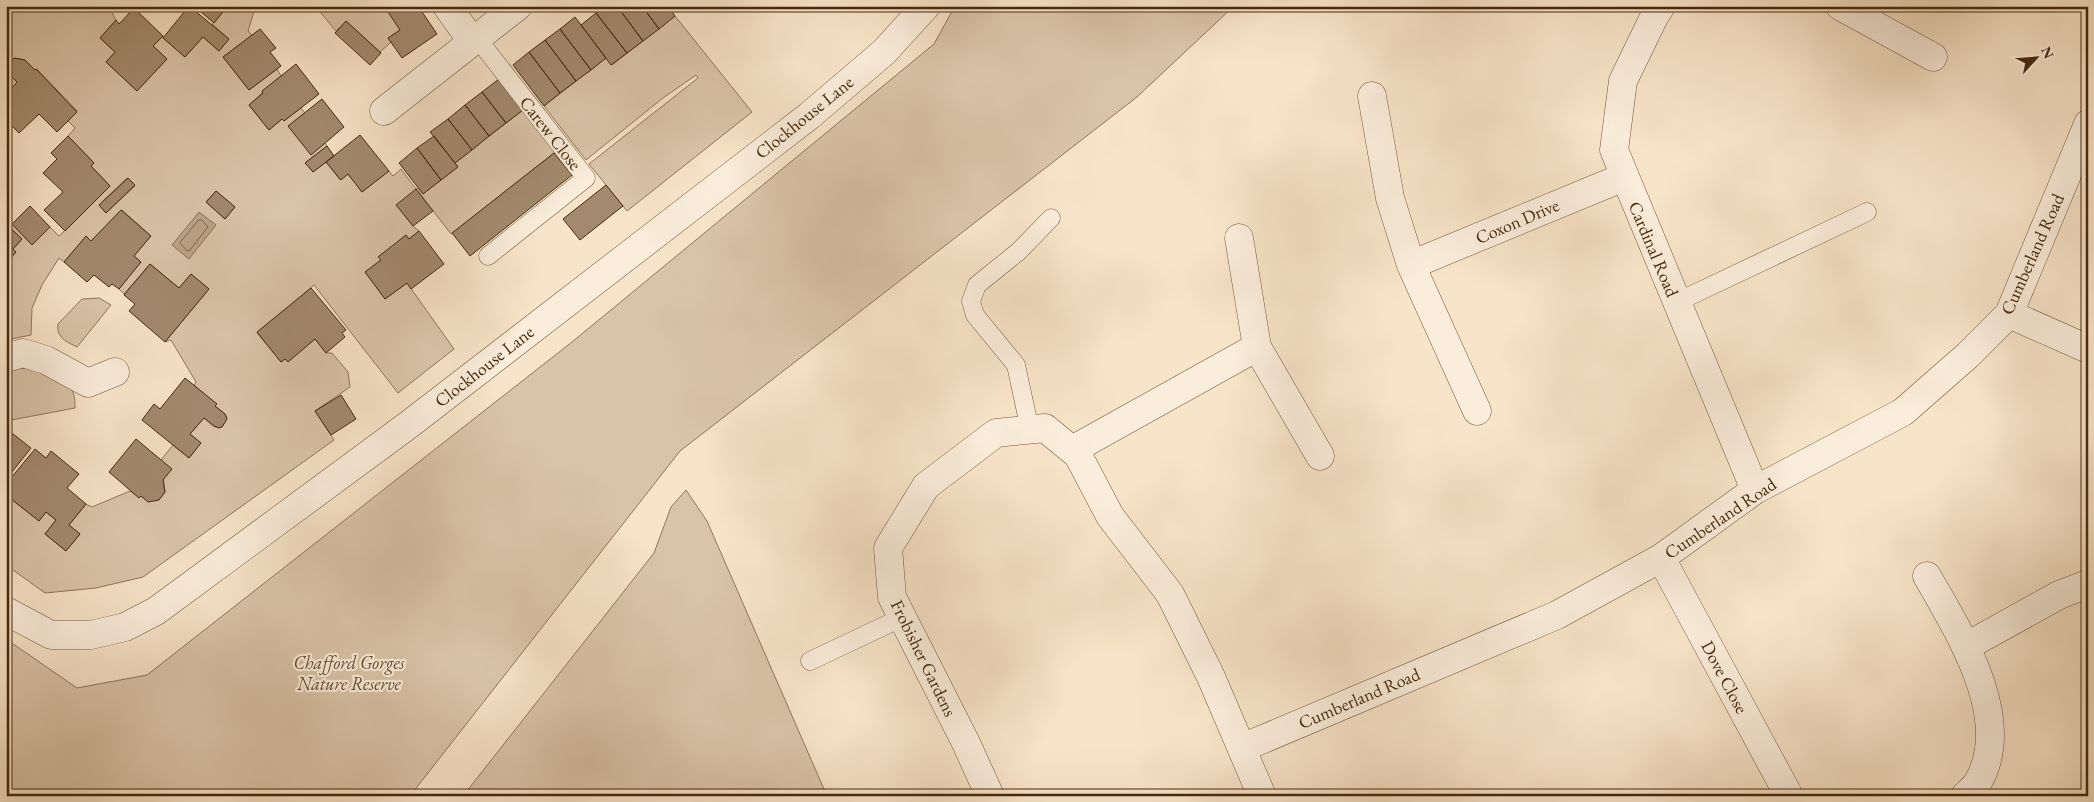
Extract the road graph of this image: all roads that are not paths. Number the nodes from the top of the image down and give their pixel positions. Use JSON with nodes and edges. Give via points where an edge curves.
{"nodes":[{"id":1,"x":447,"y":6,"type":"edge"},
{"id":2,"x":518,"y":6,"type":"edge"},
{"id":3,"x":926,"y":6,"type":"edge"},
{"id":4,"x":1840,"y":6,"type":"edge"},
{"id":5,"x":1651,"y":10,"type":"edge"},
{"id":6,"x":475,"y":39,"type":"junction"},
{"id":7,"x":1932,"y":57,"type":"dead end"},
{"id":8,"x":1372,"y":96,"type":"dead end"},
{"id":9,"x":384,"y":111,"type":"dead end"},
{"id":10,"x":2088,"y":124,"type":"edge"},
{"id":11,"x":1624,"y":177,"type":"junction"},
{"id":12,"x":1867,"y":212,"type":"dead end"},
{"id":13,"x":1051,"y":218,"type":"dead end"},
{"id":14,"x":1239,"y":238,"type":"dead end"},
{"id":15,"x":488,"y":256,"type":"dead end"},
{"id":16,"x":1411,"y":265,"type":"junction"},
{"id":17,"x":1677,"y":302,"type":"junction"},
{"id":18,"x":2010,"y":314,"type":"junction"},
{"id":19,"x":1257,"y":347,"type":"junction"},
{"id":20,"x":2088,"y":349,"type":"edge"},
{"id":21,"x":6,"y":358,"type":"edge"},
{"id":22,"x":115,"y":372,"type":"dead end"},
{"id":23,"x":1478,"y":411,"type":"dead end"},
{"id":24,"x":1030,"y":430,"type":"junction"},
{"id":25,"x":1072,"y":450,"type":"junction"},
{"id":26,"x":1320,"y":456,"type":"dead end"},
{"id":27,"x":1755,"y":490,"type":"junction"},
{"id":28,"x":1661,"y":558,"type":"junction"},
{"id":29,"x":1927,"y":576,"type":"dead end"},
{"id":30,"x":2088,"y":587,"type":"edge"},
{"id":31,"x":6,"y":611,"type":"edge"},
{"id":32,"x":902,"y":617,"type":"junction"},
{"id":33,"x":1967,"y":646,"type":"junction"},
{"id":34,"x":810,"y":662,"type":"dead end"},
{"id":35,"x":1242,"y":748,"type":"junction"},
{"id":36,"x":990,"y":796,"type":"edge"},
{"id":37,"x":1262,"y":796,"type":"edge"},
{"id":38,"x":1789,"y":796,"type":"edge"},
{"id":39,"x":1965,"y":796,"type":"edge"}],
"edges":[{"from":1,"to":6,"type":"street","name":"Carew Close"},
{"from":2,"to":6,"type":"street"},
{"from":3,"to":31,"type":"street","name":"Clockhouse Lane","via":[[884,52],[808,116],[407,426],[156,612],[125,627],[91,635],[51,635]]},
{"from":4,"to":7,"type":"street"},
{"from":5,"to":11,"type":"street","name":"Cardinal Road","via":[[1624,81],[1614,150]]},
{"from":6,"to":9,"type":"street"},
{"from":6,"to":15,"type":"lane","name":"Carew Close","via":[[586,178]]},
{"from":8,"to":16,"type":"street","via":[[1390,198]]},
{"from":10,"to":18,"type":"street","name":"Cumberland Road"},
{"from":11,"to":16,"type":"street","name":"Coxon Drive"},
{"from":11,"to":17,"type":"street","name":"Cardinal Road"},
{"from":12,"to":17,"type":"lane"},
{"from":13,"to":24,"type":"lane","via":[[1018,252],[977,285],[971,301],[975,315],[1016,365]]},
{"from":14,"to":19,"type":"street"},
{"from":16,"to":23,"type":"street"},
{"from":17,"to":27,"type":"street","name":"Cardinal Road"},
{"from":18,"to":20,"type":"street"},
{"from":18,"to":27,"type":"street","name":"Cumberland Road","via":[[1903,412]]},
{"from":19,"to":25,"type":"street"},
{"from":19,"to":26,"type":"street"},
{"from":21,"to":22,"type":"street","via":[[23,353],[46,360],[87,394]]},
{"from":24,"to":25,"type":"street","name":"Frobisher Gardens","via":[[1045,428]]},
{"from":24,"to":32,"type":"street","name":"Frobisher Gardens","via":[[996,433],[926,486],[888,548],[892,597]]},
{"from":25,"to":35,"type":"street","name":"Frobisher Gardens","via":[[1078,455],[1110,516],[1170,594]]},
{"from":27,"to":28,"type":"street","name":"Cumberland Road"},
{"from":28,"to":35,"type":"street","name":"Cumberland Road","via":[[1557,615]]},
{"from":28,"to":38,"type":"street","name":"Dove Close"},
{"from":29,"to":33,"type":"street"},
{"from":30,"to":33,"type":"street","via":[[2085,585],[2059,595]]},
{"from":32,"to":34,"type":"lane"},
{"from":32,"to":36,"type":"street","name":"Frobisher Gardens"},
{"from":33,"to":39,"type":"street","via":[[1985,696],[1991,746],[1978,783]]},
{"from":35,"to":37,"type":"street","name":"Frobisher Gardens"}]}
